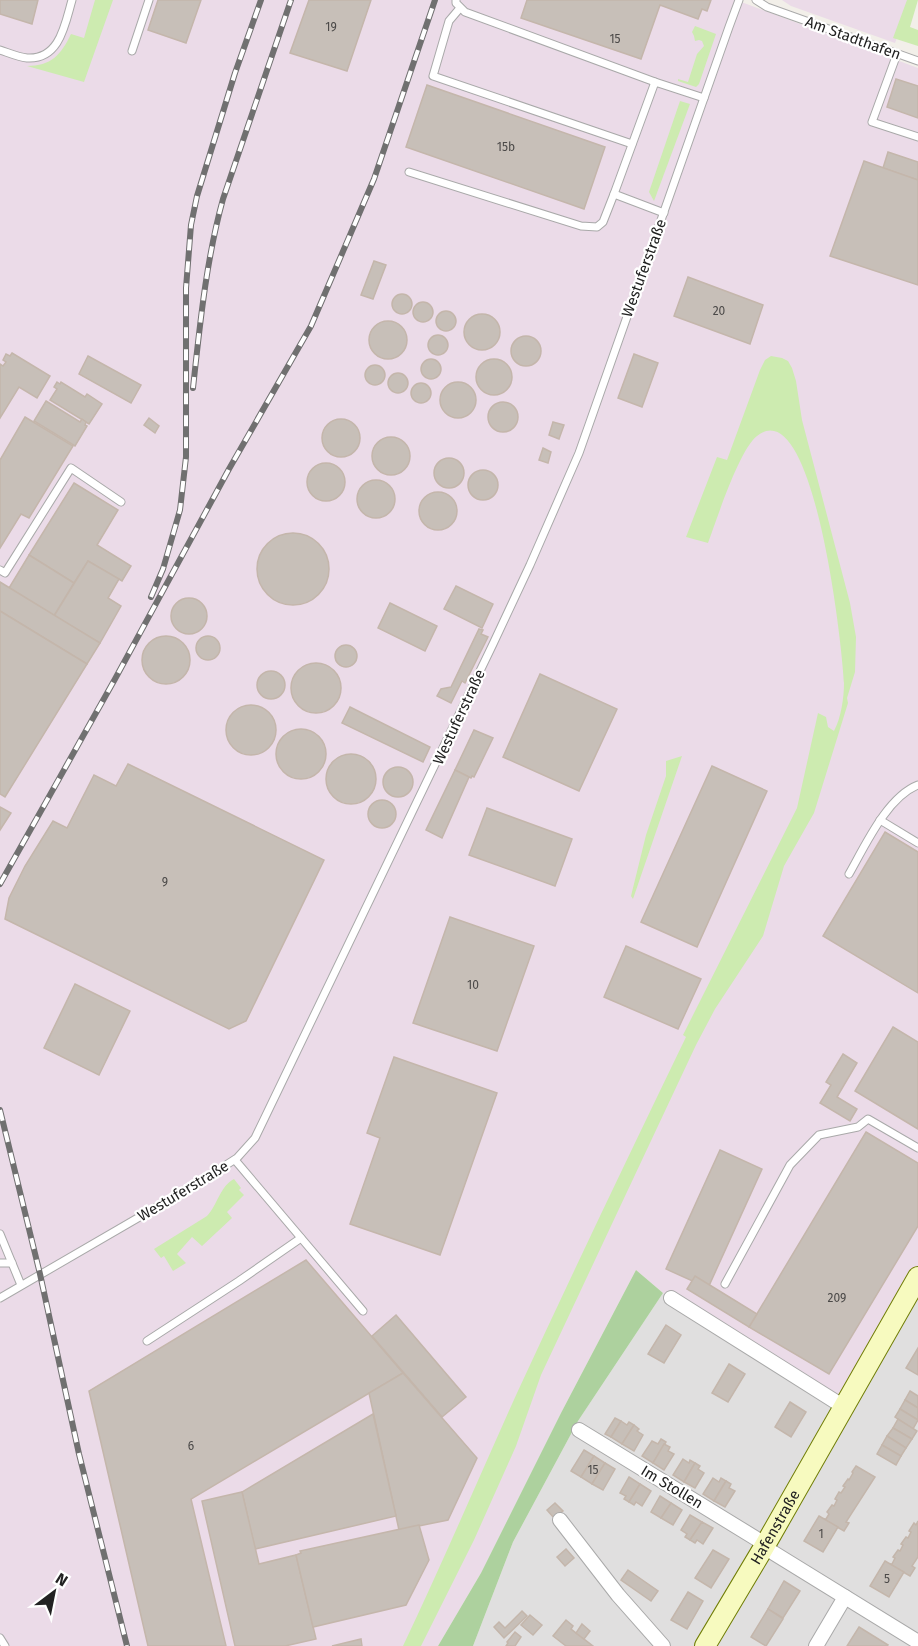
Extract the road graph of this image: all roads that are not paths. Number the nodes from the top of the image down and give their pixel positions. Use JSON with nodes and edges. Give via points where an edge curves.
{"nodes":[{"id":1,"x":72,"y":0,"type":"edge"},
{"id":2,"x":149,"y":0,"type":"edge"},
{"id":3,"x":456,"y":0,"type":"edge"},
{"id":4,"x":739,"y":0,"type":"edge"},
{"id":5,"x":756,"y":0,"type":"edge"},
{"id":6,"x":460,"y":8,"type":"junction"},
{"id":7,"x":0,"y":50,"type":"edge"},
{"id":8,"x":132,"y":51,"type":"dead end"},
{"id":9,"x":897,"y":54,"type":"junction"},
{"id":10,"x":918,"y":61,"type":"edge"},
{"id":11,"x":655,"y":81,"type":"junction"},
{"id":12,"x":704,"y":98,"type":"junction"},
{"id":13,"x":918,"y":137,"type":"edge"},
{"id":14,"x":632,"y":144,"type":"junction"},
{"id":15,"x":409,"y":172,"type":"dead end"},
{"id":16,"x":614,"y":194,"type":"junction"},
{"id":17,"x":664,"y":213,"type":"junction"},
{"id":18,"x":121,"y":502,"type":"dead end"},
{"id":19,"x":0,"y":570,"type":"edge"},
{"id":20,"x":918,"y":785,"type":"edge"},
{"id":21,"x":880,"y":820,"type":"junction"},
{"id":22,"x":918,"y":843,"type":"edge"},
{"id":23,"x":849,"y":874,"type":"dead end"},
{"id":24,"x":918,"y":1148,"type":"edge"},
{"id":25,"x":235,"y":1160,"type":"junction"},
{"id":26,"x":0,"y":1234,"type":"edge"},
{"id":27,"x":302,"y":1238,"type":"junction"},
{"id":28,"x":0,"y":1263,"type":"edge"},
{"id":29,"x":12,"y":1263,"type":"junction"},
{"id":30,"x":918,"y":1277,"type":"edge"},
{"id":31,"x":725,"y":1284,"type":"dead end"},
{"id":32,"x":21,"y":1285,"type":"junction"},
{"id":33,"x":0,"y":1298,"type":"edge"},
{"id":34,"x":671,"y":1298,"type":"dead end"},
{"id":35,"x":911,"y":1303,"type":"edge"},
{"id":36,"x":363,"y":1311,"type":"dead end"},
{"id":37,"x":147,"y":1341,"type":"dead end"},
{"id":38,"x":844,"y":1407,"type":"junction"},
{"id":39,"x":579,"y":1430,"type":"dead end"},
{"id":40,"x":561,"y":1520,"type":"dead end"},
{"id":41,"x":765,"y":1546,"type":"junction"},
{"id":42,"x":845,"y":1597,"type":"junction"},
{"id":43,"x":0,"y":1638,"type":"edge"},
{"id":44,"x":918,"y":1642,"type":"edge"},
{"id":45,"x":5,"y":1646,"type":"edge"},
{"id":46,"x":663,"y":1646,"type":"edge"},
{"id":47,"x":705,"y":1646,"type":"edge"},
{"id":48,"x":816,"y":1646,"type":"edge"}],
"edges":[{"from":1,"to":7,"type":"lane","via":[[60,39],[49,52],[26,58]]},
{"from":2,"to":8,"type":"lane"},
{"from":3,"to":6,"type":"lane"},
{"from":4,"to":12,"type":"lane","name":"Westuferstraße"},
{"from":5,"to":9,"type":"lane","name":"Am Stadthafen"},
{"from":6,"to":11,"type":"lane"},
{"from":6,"to":14,"type":"lane","via":[[449,21],[433,75]]},
{"from":9,"to":10,"type":"lane","name":"Am Stadthafen"},
{"from":9,"to":13,"type":"lane","via":[[872,122]]},
{"from":11,"to":12,"type":"lane"},
{"from":11,"to":14,"type":"lane"},
{"from":12,"to":17,"type":"lane","name":"Westuferstraße"},
{"from":14,"to":16,"type":"lane"},
{"from":15,"to":16,"type":"lane","via":[[581,226],[597,227],[603,222]]},
{"from":16,"to":17,"type":"lane"},
{"from":17,"to":25,"type":"lane","name":"Westuferstraße","via":[[579,453],[530,566],[255,1138]]},
{"from":18,"to":19,"type":"lane","via":[[71,468],[5,573]]},
{"from":20,"to":21,"type":"lane","via":[[901,795]]},
{"from":21,"to":22,"type":"lane"},
{"from":21,"to":23,"type":"lane"},
{"from":24,"to":31,"type":"lane","via":[[868,1119],[858,1127],[819,1135],[790,1165]]},
{"from":25,"to":27,"type":"lane"},
{"from":25,"to":32,"type":"lane","name":"Westuferstraße"},
{"from":26,"to":29,"type":"lane"},
{"from":27,"to":36,"type":"lane"},
{"from":27,"to":37,"type":"lane"},
{"from":28,"to":29,"type":"lane"},
{"from":29,"to":32,"type":"lane"},
{"from":30,"to":35,"type":"street","name":"Hafenstraße"},
{"from":32,"to":33,"type":"lane","name":"Westuferstraße"},
{"from":34,"to":38,"type":"street"},
{"from":35,"to":38,"type":"street","name":"Hafenstraße"},
{"from":38,"to":41,"type":"street","name":"Hafenstraße"},
{"from":39,"to":41,"type":"street","name":"Im Stollen"},
{"from":40,"to":46,"type":"street"},
{"from":41,"to":42,"type":"street","name":"Im Stollen"},
{"from":41,"to":47,"type":"street","name":"Hafenstraße"},
{"from":42,"to":44,"type":"street","name":"Im Stollen"},
{"from":42,"to":48,"type":"street"},
{"from":43,"to":45,"type":"lane"}]}
